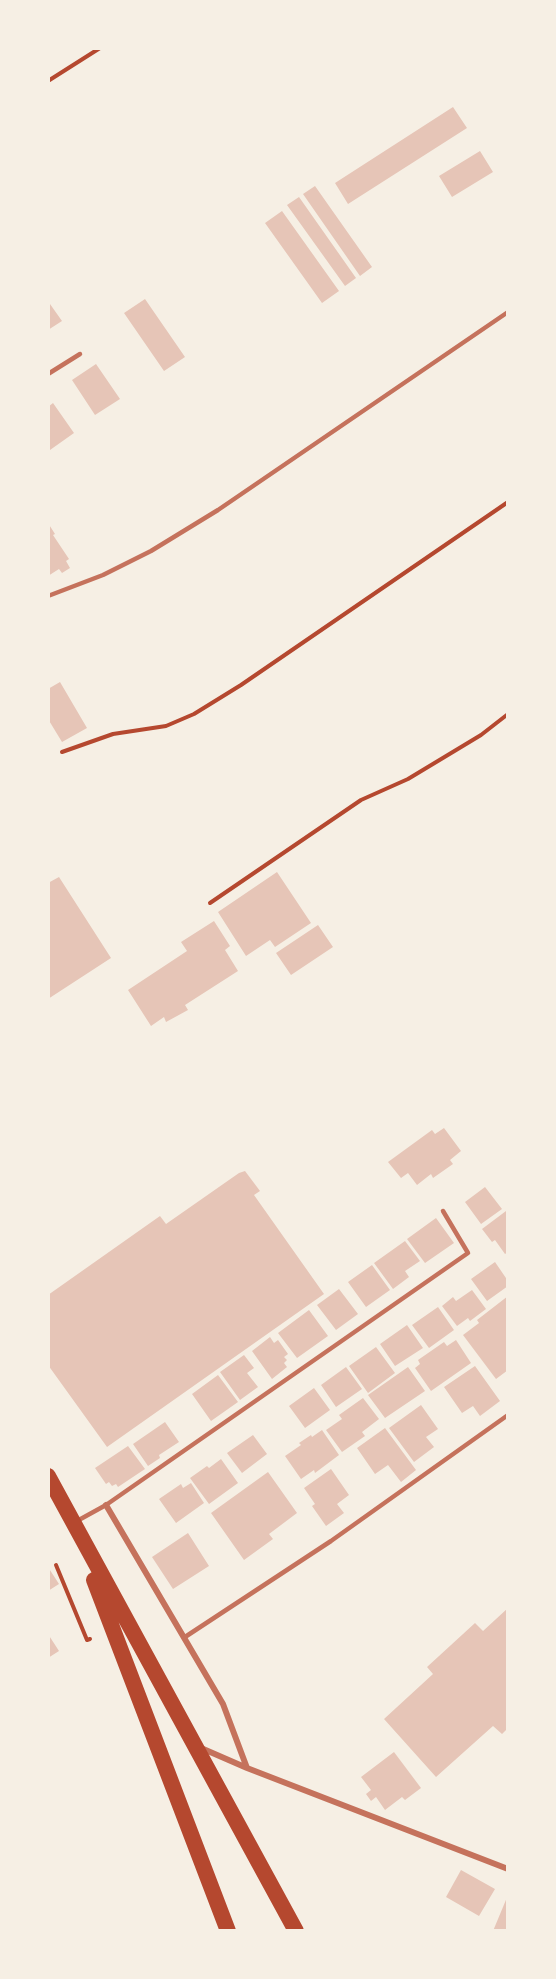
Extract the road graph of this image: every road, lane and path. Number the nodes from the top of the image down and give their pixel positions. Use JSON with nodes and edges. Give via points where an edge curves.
{"nodes":[{"id":1,"x":100,"y":48,"type":"edge"},
{"id":2,"x":48,"y":81,"type":"edge"},
{"id":3,"x":508,"y":312,"type":"edge"},
{"id":4,"x":80,"y":354,"type":"dead end"},
{"id":5,"x":48,"y":374,"type":"edge"},
{"id":6,"x":508,"y":502,"type":"edge"},
{"id":7,"x":48,"y":596,"type":"edge"},
{"id":8,"x":508,"y":714,"type":"edge"},
{"id":9,"x":62,"y":752,"type":"dead end"},
{"id":10,"x":210,"y":903,"type":"dead end"},
{"id":11,"x":443,"y":1211,"type":"dead end"},
{"id":12,"x":508,"y":1415,"type":"edge"},
{"id":13,"x":48,"y":1476,"type":"edge"},
{"id":14,"x":106,"y":1505,"type":"junction"},
{"id":15,"x":72,"y":1524,"type":"junction"},
{"id":16,"x":56,"y":1565,"type":"dead end"},
{"id":17,"x":185,"y":1637,"type":"junction"},
{"id":18,"x":87,"y":1640,"type":"dead end"},
{"id":19,"x":196,"y":1746,"type":"junction"},
{"id":20,"x":247,"y":1768,"type":"junction"},
{"id":21,"x":508,"y":1869,"type":"edge"},
{"id":22,"x":228,"y":1931,"type":"edge"},
{"id":23,"x":296,"y":1931,"type":"edge"}],
"edges":[{"from":1,"to":2,"type":"path"},
{"from":3,"to":7,"type":"lane","via":[[151,552]]},
{"from":4,"to":5,"type":"lane"},
{"from":6,"to":9,"type":"path","via":[[194,714],[166,726],[113,734]]},
{"from":8,"to":10,"type":"path","via":[[408,780],[361,800]]},
{"from":11,"to":14,"type":"lane","via":[[468,1253]]},
{"from":12,"to":17,"type":"lane","via":[[331,1541]]},
{"from":13,"to":15,"type":"highway"},
{"from":14,"to":15,"type":"lane"},
{"from":14,"to":17,"type":"street"},
{"from":15,"to":19,"type":"highway"},
{"from":15,"to":22,"type":"highway"},
{"from":16,"to":18,"type":"path"},
{"from":17,"to":20,"type":"street","via":[[223,1704]]},
{"from":19,"to":20,"type":"street"},
{"from":19,"to":23,"type":"highway"},
{"from":20,"to":21,"type":"street"}]}
